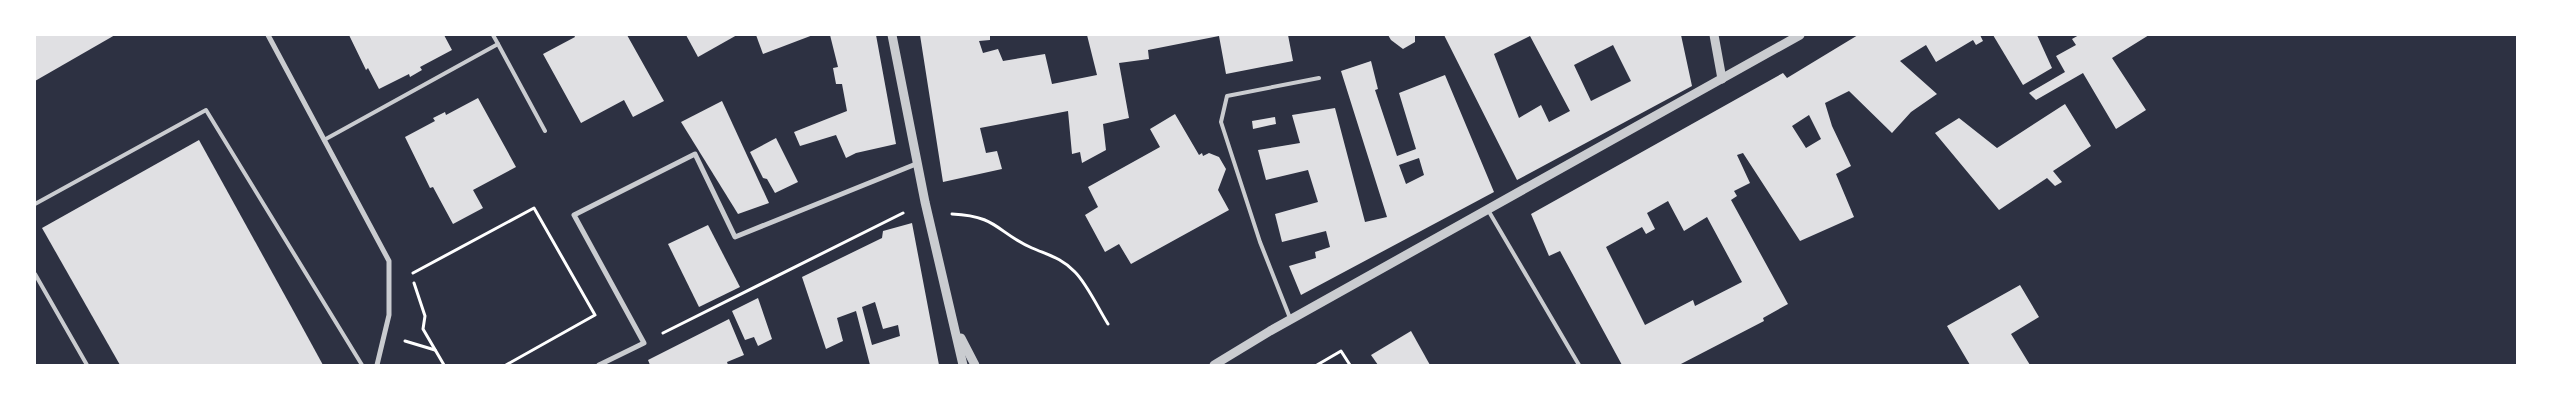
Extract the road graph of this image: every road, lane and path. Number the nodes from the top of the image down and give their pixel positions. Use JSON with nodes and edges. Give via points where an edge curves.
{"nodes":[{"id":1,"x":268,"y":35,"type":"edge"},
{"id":2,"x":493,"y":35,"type":"edge"},
{"id":3,"x":892,"y":35,"type":"edge"},
{"id":4,"x":1714,"y":35,"type":"edge"},
{"id":5,"x":1800,"y":35,"type":"edge"},
{"id":6,"x":498,"y":44,"type":"junction"},
{"id":7,"x":1319,"y":78,"type":"dead end"},
{"id":8,"x":1722,"y":79,"type":"junction"},
{"id":9,"x":545,"y":131,"type":"dead end"},
{"id":10,"x":324,"y":140,"type":"junction"},
{"id":11,"x":916,"y":164,"type":"junction"},
{"id":12,"x":925,"y":202,"type":"junction"},
{"id":13,"x":35,"y":204,"type":"edge"},
{"id":14,"x":1488,"y":210,"type":"junction"},
{"id":15,"x":35,"y":274,"type":"edge"},
{"id":16,"x":1291,"y":320,"type":"junction"},
{"id":17,"x":1108,"y":324,"type":"dead end"},
{"id":18,"x":956,"y":329,"type":"junction"},
{"id":19,"x":384,"y":335,"type":"junction"},
{"id":20,"x":644,"y":343,"type":"junction"},
{"id":21,"x":435,"y":350,"type":"junction"},
{"id":22,"x":87,"y":365,"type":"edge"},
{"id":23,"x":362,"y":365,"type":"edge"},
{"id":24,"x":378,"y":365,"type":"edge"},
{"id":25,"x":444,"y":365,"type":"edge"},
{"id":26,"x":506,"y":365,"type":"edge"},
{"id":27,"x":599,"y":365,"type":"edge"},
{"id":28,"x":963,"y":365,"type":"edge"},
{"id":29,"x":975,"y":365,"type":"edge"},
{"id":30,"x":1214,"y":365,"type":"edge"},
{"id":31,"x":1317,"y":365,"type":"edge"},
{"id":32,"x":1350,"y":365,"type":"edge"},
{"id":33,"x":1579,"y":365,"type":"edge"}],
"edges":[{"from":1,"to":10,"type":"street"},
{"from":2,"to":6,"type":"lane"},
{"from":3,"to":11,"type":"street"},
{"from":4,"to":8,"type":"street"},
{"from":5,"to":8,"type":"street"},
{"from":6,"to":9,"type":"lane"},
{"from":6,"to":10,"type":"lane"},
{"from":7,"to":16,"type":"lane","via":[[1227,96],[1221,122],[1260,242]]},
{"from":8,"to":14,"type":"street"},
{"from":10,"to":19,"type":"street","via":[[389,261],[389,315]]},
{"from":11,"to":12,"type":"street"},
{"from":11,"to":20,"type":"street","via":[[735,237],[695,154],[574,215]]},
{"from":12,"to":17,"type":"path","via":[[941,207],[945,214],[977,216],[992,222],[1032,248],[1060,259],[1078,275]]},
{"from":12,"to":18,"type":"street"},
{"from":12,"to":20,"type":"path"},
{"from":13,"to":23,"type":"lane","via":[[206,110]]},
{"from":14,"to":16,"type":"street"},
{"from":14,"to":33,"type":"lane"},
{"from":15,"to":22,"type":"lane"},
{"from":16,"to":30,"type":"street"},
{"from":18,"to":28,"type":"street"},
{"from":18,"to":29,"type":"street"},
{"from":19,"to":21,"type":"path"},
{"from":19,"to":24,"type":"street"},
{"from":20,"to":27,"type":"street"},
{"from":21,"to":25,"type":"path"},
{"from":21,"to":26,"type":"path","via":[[423,328],[425,316],[412,280],[413,271],[534,208],[595,315]]},
{"from":31,"to":32,"type":"path","via":[[1341,350]]}]}
